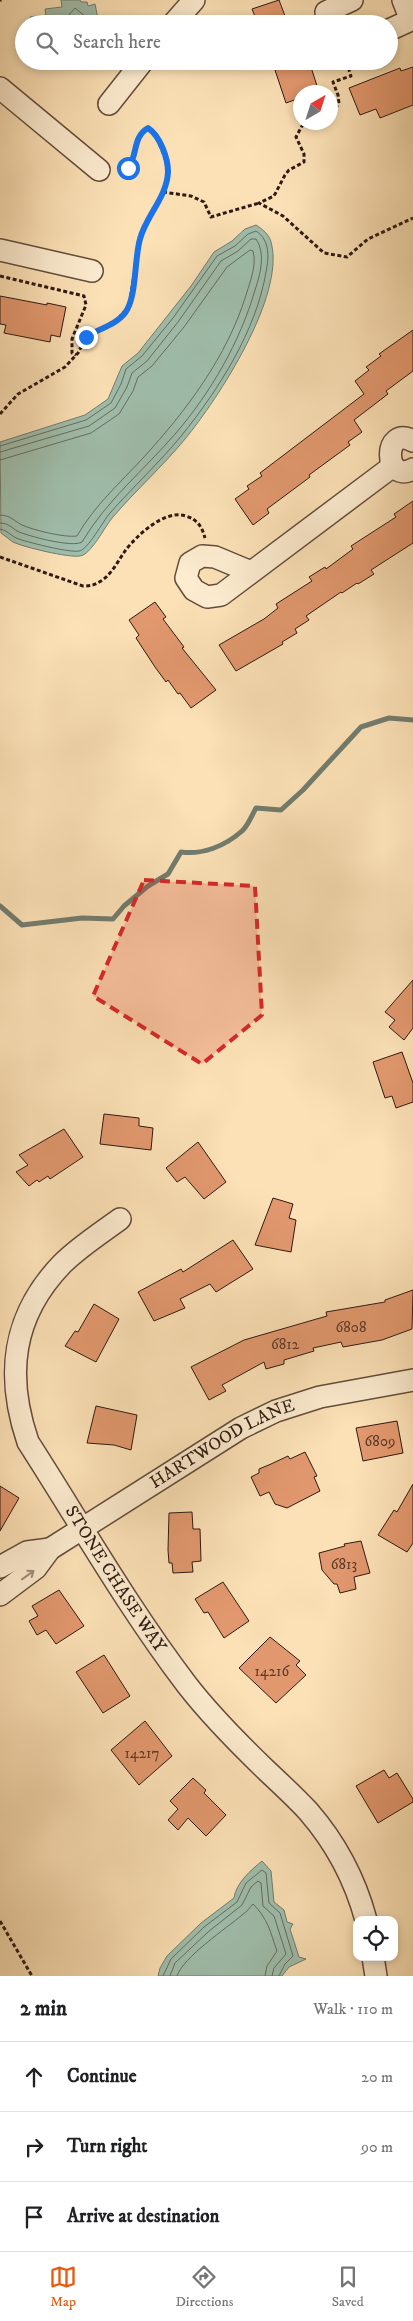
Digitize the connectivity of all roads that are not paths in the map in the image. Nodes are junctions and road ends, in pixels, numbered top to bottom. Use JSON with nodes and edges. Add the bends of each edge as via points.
{"nodes":[{"id":1,"x":194,"y":0,"type":"edge"},
{"id":2,"x":352,"y":0,"type":"edge"},
{"id":3,"x":403,"y":0,"type":"edge"},
{"id":4,"x":181,"y":15,"type":"edge"},
{"id":5,"x":327,"y":15,"type":"edge"},
{"id":6,"x":398,"y":26,"type":"edge"},
{"id":7,"x":136,"y":70,"type":"edge"},
{"id":8,"x":0,"y":88,"type":"edge"},
{"id":9,"x":109,"y":104,"type":"dead end"},
{"id":10,"x":99,"y":170,"type":"road end"},
{"id":11,"x":0,"y":250,"type":"edge"},
{"id":12,"x":92,"y":271,"type":"dead end"},
{"id":13,"x":413,"y":442,"type":"edge"},
{"id":14,"x":403,"y":467,"type":"edge"},
{"id":15,"x":251,"y":572,"type":"junction"},
{"id":16,"x":120,"y":1219,"type":"dead end"},
{"id":17,"x":413,"y":1380,"type":"edge"},
{"id":18,"x":83,"y":1528,"type":"junction"},
{"id":19,"x":50,"y":1549,"type":"junction"},
{"id":20,"x":0,"y":1567,"type":"edge"},
{"id":21,"x":0,"y":1595,"type":"edge"},
{"id":22,"x":365,"y":1916,"type":"edge"},
{"id":23,"x":374,"y":1961,"type":"edge"},
{"id":24,"x":376,"y":1976,"type":"edge"}],
"edges":[{"from":1,"to":4,"type":"street"},
{"from":2,"to":5,"type":"street","via":[[326,12]]},
{"from":3,"to":6,"type":"street","via":[[411,20]]},
{"from":7,"to":9,"type":"street"},
{"from":8,"to":10,"type":"street"},
{"from":11,"to":12,"type":"street"},
{"from":13,"to":14,"type":"street","via":[[402,439],[389,450],[389,459]]},
{"from":14,"to":15,"type":"street"},
{"from":15,"to":15,"type":"street","via":[[221,594],[207,597],[194,590],[186,578],[190,562],[202,556],[215,557]]},
{"from":16,"to":18,"type":"street","name":"STONE CHASE WAY","via":[[64,1262],[45,1283],[25,1319],[16,1359],[16,1396],[28,1442]]},
{"from":17,"to":18,"type":"street","name":"HARTWOOD LANE","via":[[320,1397],[276,1411],[241,1428]]},
{"from":18,"to":19,"type":"street","name":"HARTWOOD LANE"},
{"from":18,"to":22,"type":"street","name":"STONE CHASE WAY","via":[[188,1686],[235,1741],[307,1810],[326,1834],[355,1886]]},
{"from":19,"to":20,"type":"street","name":"HARTWOOD LANE","via":[[27,1552]]},
{"from":21,"to":19,"type":"street","name":"HARTWOOD LANE","one_way":true,"via":[[36,1568]]},
{"from":23,"to":24,"type":"street"}]}
